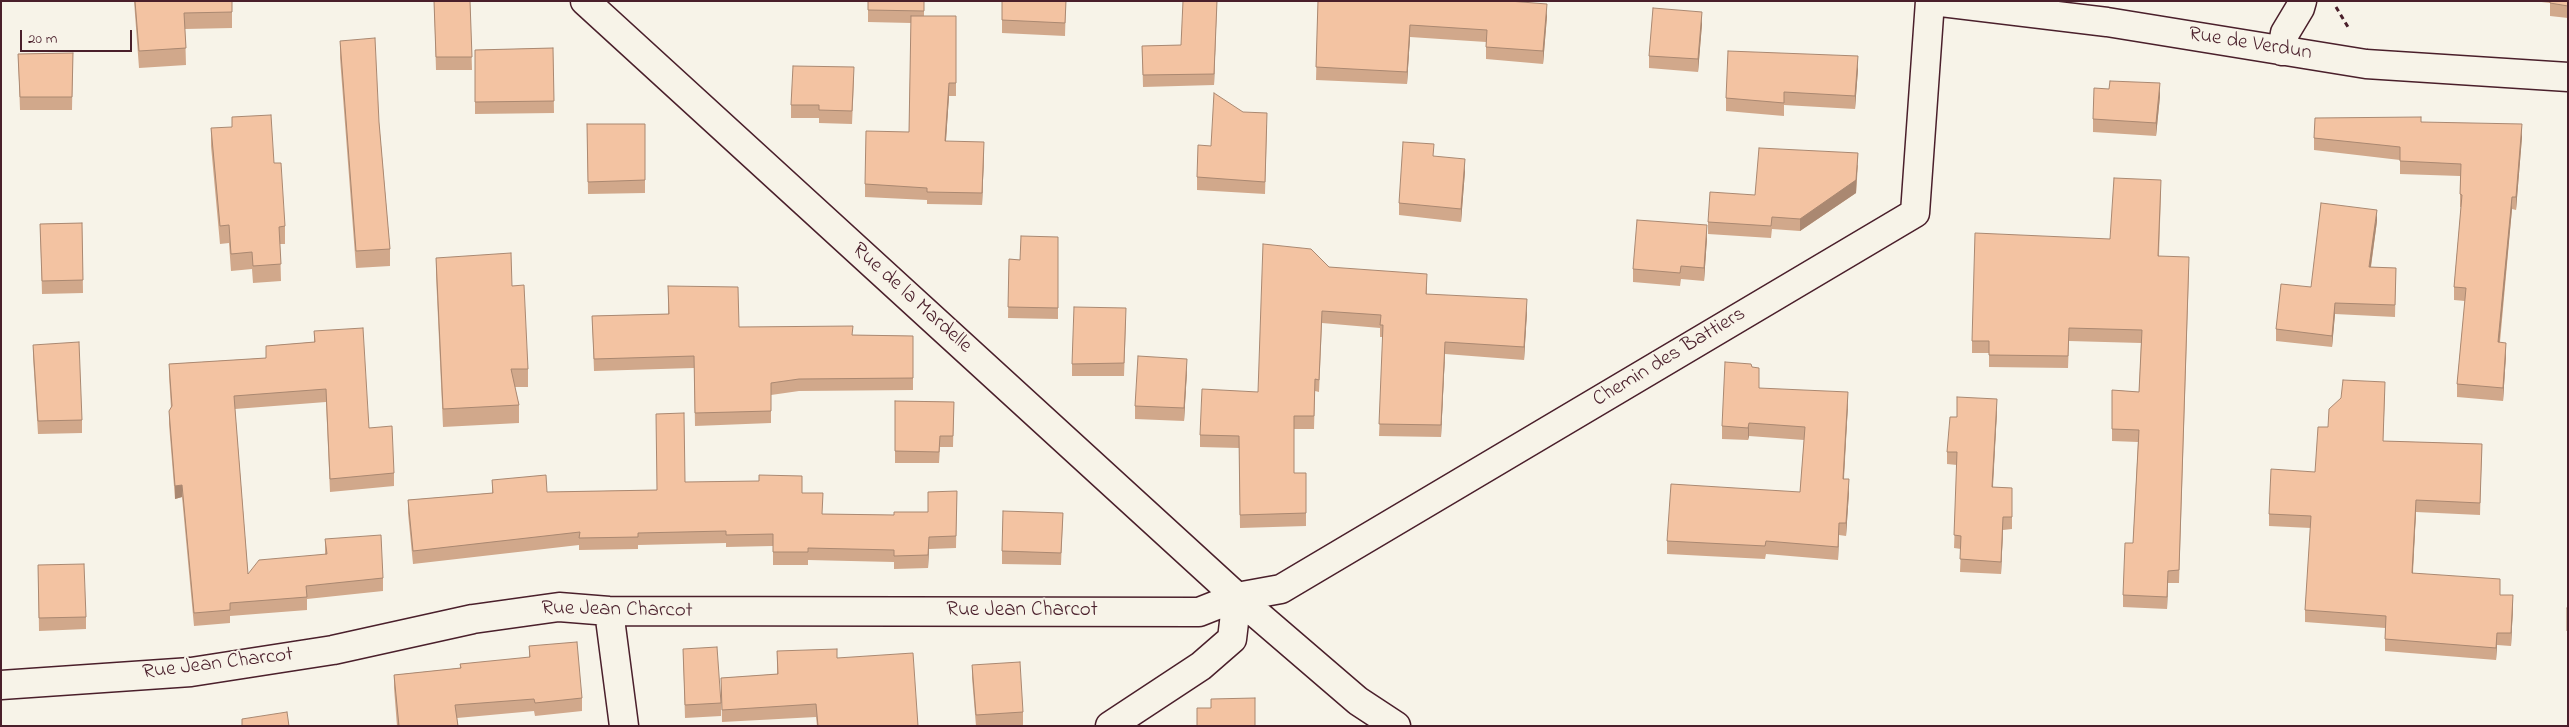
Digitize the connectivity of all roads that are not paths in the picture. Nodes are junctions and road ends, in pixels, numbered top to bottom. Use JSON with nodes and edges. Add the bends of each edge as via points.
{"nodes":[{"id":1,"x":585,"y":1,"type":"edge"},
{"id":2,"x":1932,"y":1,"type":"edge"},
{"id":3,"x":2302,"y":1,"type":"edge"},
{"id":4,"x":2282,"y":51,"type":"junction"},
{"id":5,"x":2568,"y":77,"type":"edge"},
{"id":6,"x":1237,"y":598,"type":"junction"},
{"id":7,"x":609,"y":612,"type":"junction"},
{"id":8,"x":1,"y":685,"type":"edge"},
{"id":9,"x":624,"y":726,"type":"edge"},
{"id":10,"x":1110,"y":726,"type":"edge"},
{"id":11,"x":1396,"y":726,"type":"edge"}],
"edges":[{"from":1,"to":6,"type":"street","name":"Rue de la Mardelle"},
{"from":2,"to":4,"type":"street","name":"Rue de Verdun","via":[[2107,22]]},
{"from":2,"to":6,"type":"street","name":"Chemin des Battiers","via":[[1915,213],[1281,589]]},
{"from":3,"to":4,"type":"street","via":[[2285,33]]},
{"from":4,"to":5,"type":"street","name":"Rue de Verdun","via":[[2366,64]]},
{"from":6,"to":7,"type":"street","name":"Rue Jean Charcot","via":[[1199,612]]},
{"from":6,"to":10,"type":"street","via":[[1232,639],[1201,666]]},
{"from":6,"to":11,"type":"street","name":"Rue de la Mardelle","via":[[1358,701]]},
{"from":7,"to":8,"type":"street","name":"Rue Jean Charcot","via":[[559,607],[516,611],[333,650],[191,672]]},
{"from":7,"to":9,"type":"street"}]}
